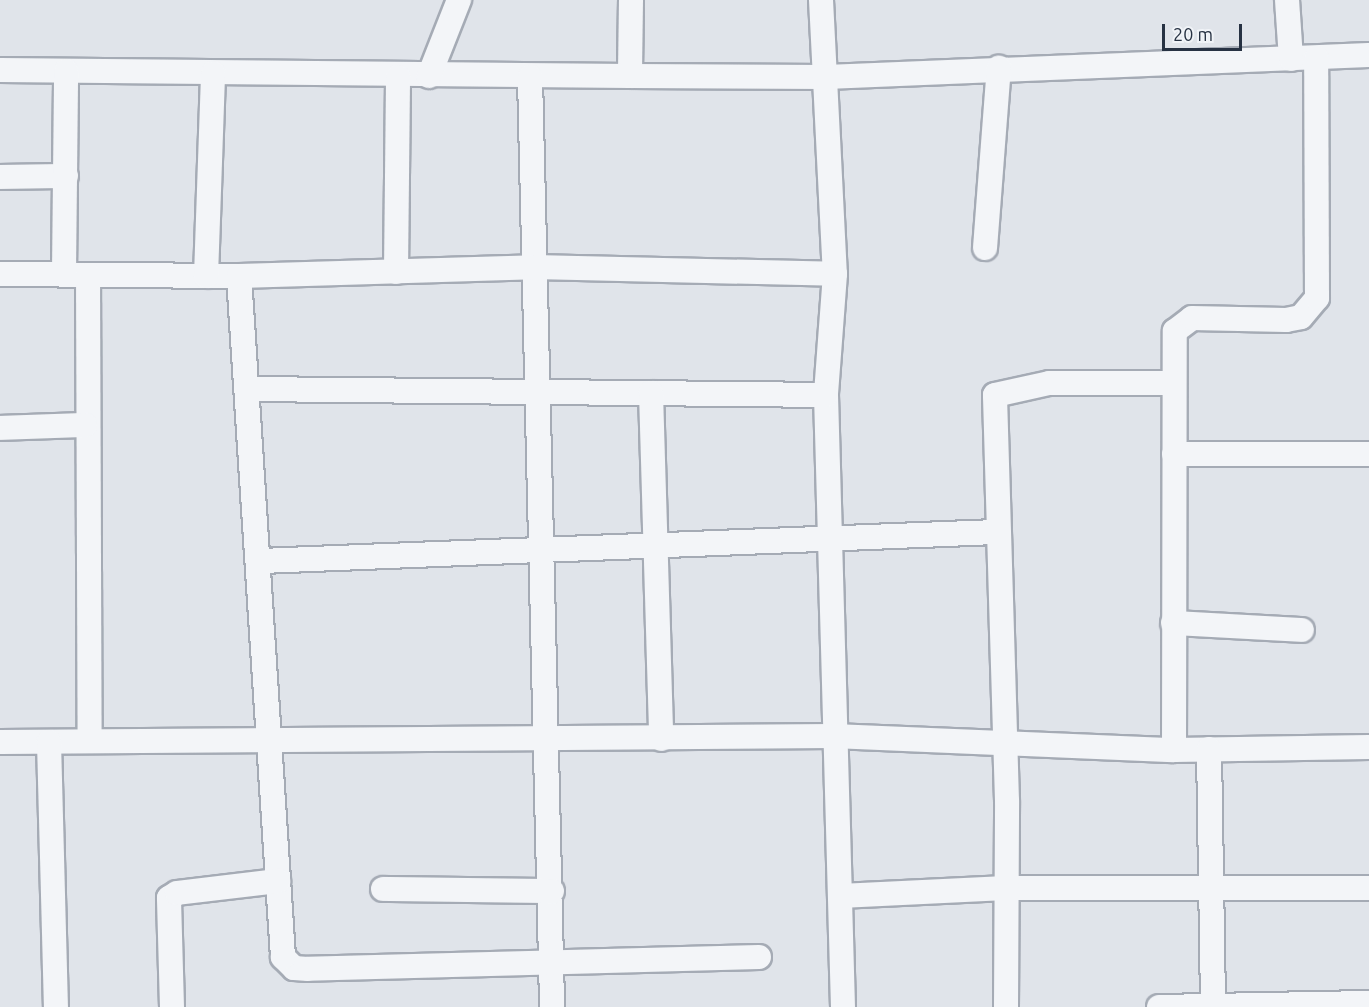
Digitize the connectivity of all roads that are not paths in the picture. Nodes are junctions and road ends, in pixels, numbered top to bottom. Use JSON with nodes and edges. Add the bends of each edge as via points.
{"nodes":[{"id":1,"x":459,"y":0,"type":"edge"},
{"id":2,"x":631,"y":0,"type":"edge"},
{"id":3,"x":821,"y":0,"type":"edge"},
{"id":4,"x":1287,"y":0,"type":"edge"},
{"id":5,"x":1369,"y":55,"type":"edge"},
{"id":6,"x":1316,"y":58,"type":"junction"},
{"id":7,"x":1291,"y":59,"type":"junction"},
{"id":8,"x":999,"y":68,"type":"junction"},
{"id":9,"x":0,"y":70,"type":"edge"},
{"id":10,"x":66,"y":71,"type":"junction"},
{"id":11,"x":213,"y":73,"type":"junction"},
{"id":12,"x":429,"y":76,"type":"junction"},
{"id":13,"x":630,"y":76,"type":"junction"},
{"id":14,"x":398,"y":77,"type":"junction"},
{"id":15,"x":530,"y":77,"type":"junction"},
{"id":16,"x":826,"y":77,"type":"junction"},
{"id":17,"x":66,"y":176,"type":"junction"},
{"id":18,"x":0,"y":177,"type":"edge"},
{"id":19,"x":985,"y":248,"type":"dead end"},
{"id":20,"x":534,"y":267,"type":"junction"},
{"id":21,"x":396,"y":272,"type":"junction"},
{"id":22,"x":64,"y":273,"type":"junction"},
{"id":23,"x":0,"y":274,"type":"edge"},
{"id":24,"x":835,"y":274,"type":"junction"},
{"id":25,"x":88,"y":275,"type":"junction"},
{"id":26,"x":206,"y":276,"type":"junction"},
{"id":27,"x":239,"y":276,"type":"junction"},
{"id":28,"x":1174,"y":383,"type":"junction"},
{"id":29,"x":248,"y":390,"type":"junction"},
{"id":30,"x":537,"y":392,"type":"junction"},
{"id":31,"x":651,"y":393,"type":"junction"},
{"id":32,"x":826,"y":395,"type":"junction"},
{"id":33,"x":85,"y":426,"type":"junction"},
{"id":34,"x":0,"y":428,"type":"edge"},
{"id":35,"x":1174,"y":454,"type":"junction"},
{"id":36,"x":1369,"y":454,"type":"edge"},
{"id":37,"x":997,"y":532,"type":"junction"},
{"id":38,"x":829,"y":539,"type":"junction"},
{"id":39,"x":657,"y":545,"type":"junction"},
{"id":40,"x":540,"y":550,"type":"junction"},
{"id":41,"x":261,"y":561,"type":"junction"},
{"id":42,"x":1173,"y":623,"type":"junction"},
{"id":43,"x":1302,"y":630,"type":"dead end"},
{"id":44,"x":833,"y":736,"type":"junction"},
{"id":45,"x":270,"y":737,"type":"junction"},
{"id":46,"x":661,"y":739,"type":"junction"},
{"id":47,"x":90,"y":740,"type":"junction"},
{"id":48,"x":548,"y":741,"type":"junction"},
{"id":49,"x":0,"y":742,"type":"edge"},
{"id":50,"x":49,"y":742,"type":"junction"},
{"id":51,"x":1006,"y":746,"type":"junction"},
{"id":52,"x":1369,"y":747,"type":"edge"},
{"id":53,"x":1209,"y":749,"type":"junction"},
{"id":54,"x":1174,"y":750,"type":"junction"},
{"id":55,"x":278,"y":881,"type":"junction"},
{"id":56,"x":1006,"y":888,"type":"junction"},
{"id":57,"x":1369,"y":888,"type":"edge"},
{"id":58,"x":1209,"y":889,"type":"junction"},
{"id":59,"x":383,"y":890,"type":"dead end"},
{"id":60,"x":552,"y":891,"type":"junction"},
{"id":61,"x":840,"y":896,"type":"junction"},
{"id":62,"x":759,"y":957,"type":"dead end"},
{"id":63,"x":553,"y":966,"type":"junction"},
{"id":64,"x":1369,"y":1003,"type":"edge"},
{"id":65,"x":1213,"y":1006,"type":"edge"},
{"id":66,"x":56,"y":1007,"type":"edge"},
{"id":67,"x":172,"y":1007,"type":"edge"},
{"id":68,"x":552,"y":1007,"type":"edge"},
{"id":69,"x":843,"y":1007,"type":"edge"},
{"id":70,"x":1006,"y":1007,"type":"edge"},
{"id":71,"x":1159,"y":1007,"type":"edge"}],
"edges":[{"from":1,"to":12,"type":"street"},
{"from":2,"to":13,"type":"street"},
{"from":3,"to":16,"type":"street"},
{"from":4,"to":7,"type":"street"},
{"from":5,"to":6,"type":"street"},
{"from":6,"to":7,"type":"street"},
{"from":6,"to":28,"type":"street","via":[[1317,298],[1300,316],[1286,320],[1184,320],[1175,332]]},
{"from":7,"to":8,"type":"street"},
{"from":8,"to":16,"type":"street"},
{"from":8,"to":19,"type":"street"},
{"from":9,"to":10,"type":"street"},
{"from":10,"to":11,"type":"street"},
{"from":10,"to":17,"type":"street"},
{"from":11,"to":14,"type":"street"},
{"from":11,"to":26,"type":"street"},
{"from":12,"to":14,"type":"street"},
{"from":12,"to":15,"type":"street"},
{"from":13,"to":15,"type":"street"},
{"from":13,"to":16,"type":"street"},
{"from":14,"to":21,"type":"street"},
{"from":15,"to":20,"type":"street"},
{"from":16,"to":24,"type":"street"},
{"from":17,"to":18,"type":"street"},
{"from":17,"to":22,"type":"street"},
{"from":20,"to":21,"type":"street"},
{"from":20,"to":24,"type":"street"},
{"from":20,"to":30,"type":"street"},
{"from":21,"to":27,"type":"street"},
{"from":22,"to":23,"type":"street"},
{"from":22,"to":25,"type":"street"},
{"from":24,"to":32,"type":"street"},
{"from":25,"to":26,"type":"street"},
{"from":25,"to":33,"type":"street"},
{"from":26,"to":27,"type":"street"},
{"from":27,"to":29,"type":"street"},
{"from":28,"to":35,"type":"street"},
{"from":28,"to":37,"type":"street","via":[[1049,383],[995,395]]},
{"from":29,"to":30,"type":"street"},
{"from":29,"to":41,"type":"street"},
{"from":30,"to":31,"type":"street"},
{"from":30,"to":40,"type":"street"},
{"from":31,"to":32,"type":"street"},
{"from":31,"to":39,"type":"street"},
{"from":32,"to":38,"type":"street"},
{"from":33,"to":34,"type":"street"},
{"from":33,"to":47,"type":"street"},
{"from":35,"to":36,"type":"street"},
{"from":35,"to":42,"type":"street"},
{"from":37,"to":38,"type":"street"},
{"from":37,"to":51,"type":"street"},
{"from":38,"to":39,"type":"street"},
{"from":38,"to":44,"type":"street"},
{"from":39,"to":40,"type":"street"},
{"from":39,"to":46,"type":"street"},
{"from":40,"to":41,"type":"street"},
{"from":40,"to":48,"type":"street"},
{"from":41,"to":45,"type":"street"},
{"from":42,"to":43,"type":"street"},
{"from":42,"to":54,"type":"street"},
{"from":44,"to":46,"type":"street"},
{"from":44,"to":51,"type":"street"},
{"from":44,"to":61,"type":"street"},
{"from":45,"to":47,"type":"street"},
{"from":45,"to":48,"type":"street"},
{"from":45,"to":55,"type":"street"},
{"from":46,"to":48,"type":"street"},
{"from":47,"to":50,"type":"street"},
{"from":48,"to":60,"type":"street"},
{"from":49,"to":50,"type":"street"},
{"from":50,"to":66,"type":"street"},
{"from":51,"to":54,"type":"street"},
{"from":51,"to":56,"type":"street"},
{"from":52,"to":53,"type":"street"},
{"from":53,"to":54,"type":"street"},
{"from":53,"to":58,"type":"street"},
{"from":55,"to":63,"type":"street","via":[[280,947],[294,968]]},
{"from":55,"to":67,"type":"street","via":[[177,892],[169,898]]},
{"from":56,"to":58,"type":"street"},
{"from":56,"to":61,"type":"street"},
{"from":56,"to":70,"type":"street"},
{"from":57,"to":58,"type":"street"},
{"from":58,"to":65,"type":"street"},
{"from":59,"to":60,"type":"street"},
{"from":60,"to":63,"type":"street"},
{"from":61,"to":69,"type":"street"},
{"from":62,"to":63,"type":"street"},
{"from":63,"to":68,"type":"street"},
{"from":64,"to":65,"type":"street"},
{"from":65,"to":71,"type":"street"}]}
